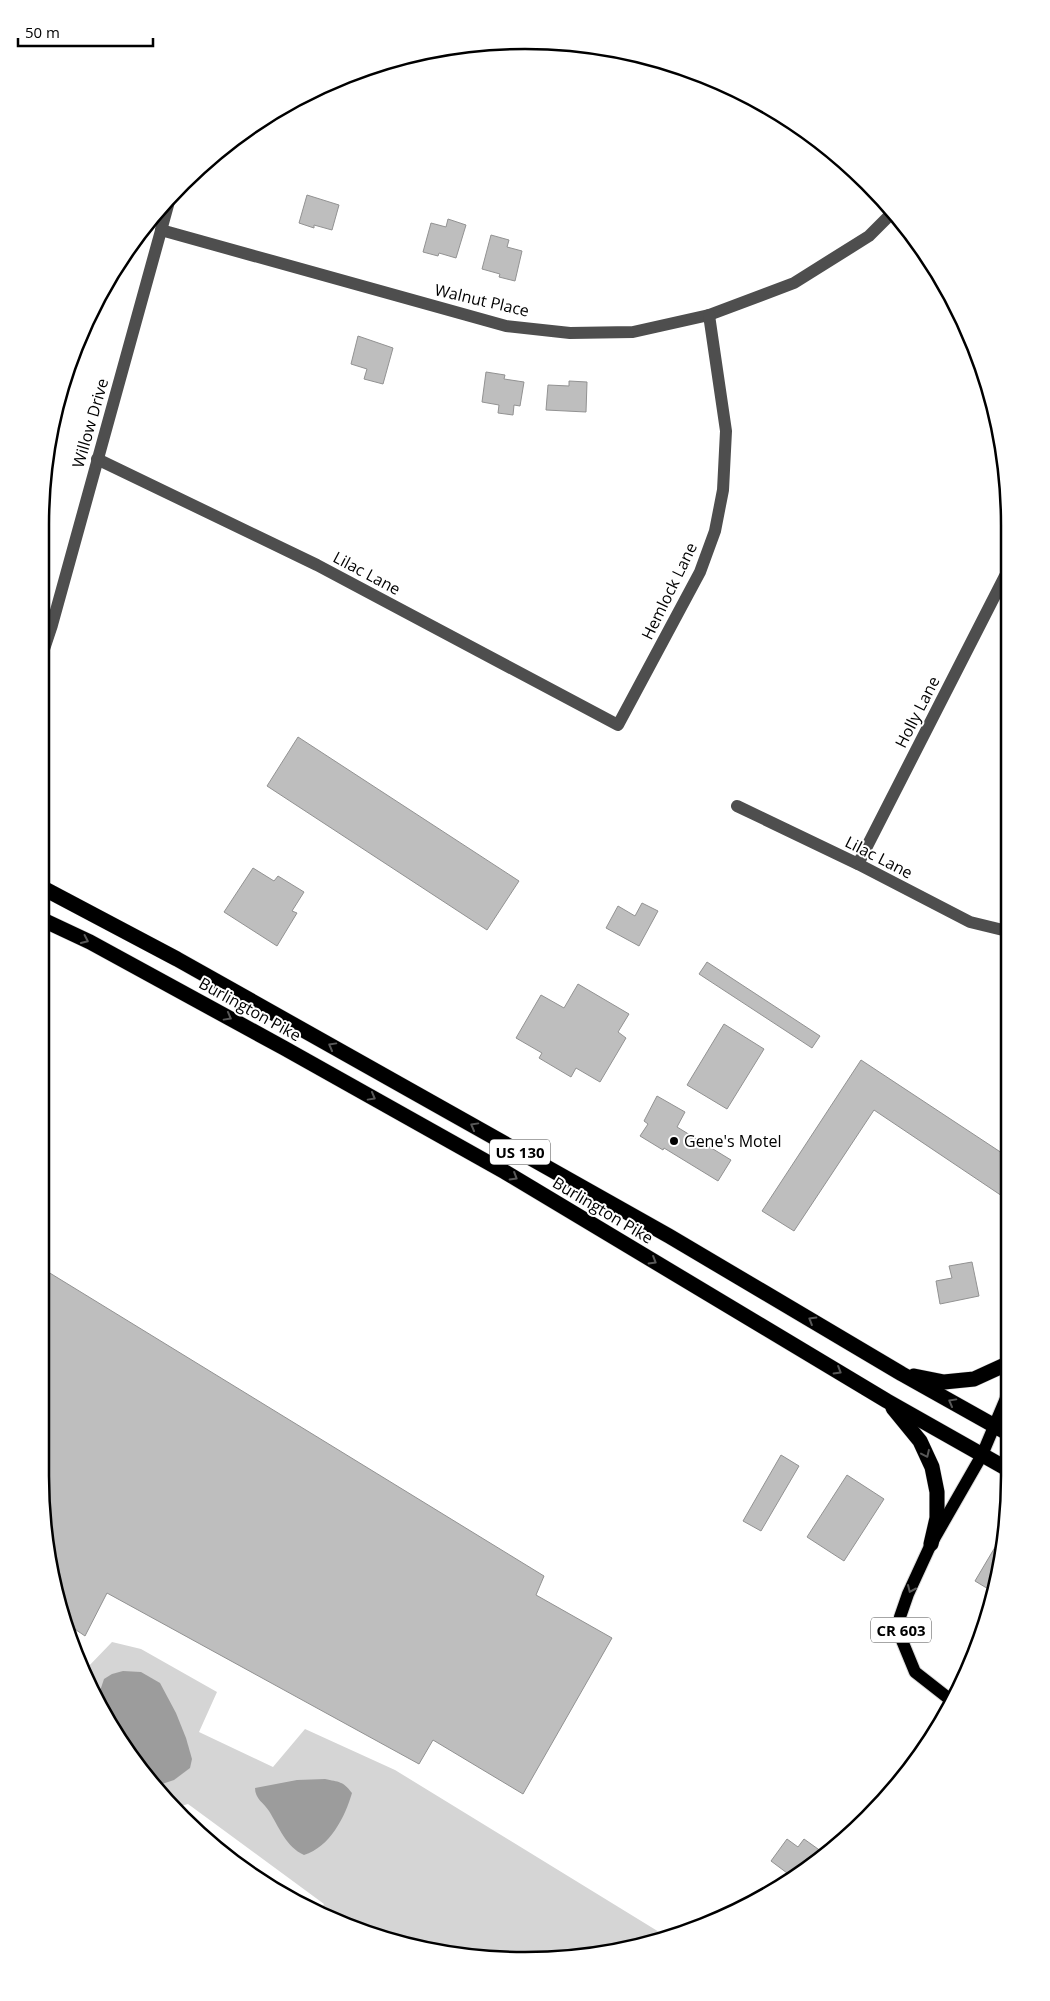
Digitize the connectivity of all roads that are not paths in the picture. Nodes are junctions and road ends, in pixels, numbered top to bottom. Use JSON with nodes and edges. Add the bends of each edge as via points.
{"nodes":[{"id":1,"x":167,"y":211,"type":"edge"},
{"id":2,"x":888,"y":217,"type":"edge"},
{"id":3,"x":162,"y":230,"type":"junction"},
{"id":4,"x":709,"y":315,"type":"junction"},
{"id":5,"x":96,"y":458,"type":"junction"},
{"id":6,"x":1001,"y":584,"type":"edge"},
{"id":7,"x":49,"y":634,"type":"edge"},
{"id":8,"x":618,"y":725,"type":"joint"},
{"id":9,"x":737,"y":806,"type":"dead end"},
{"id":10,"x":858,"y":864,"type":"junction"},
{"id":11,"x":49,"y":891,"type":"edge"},
{"id":12,"x":49,"y":923,"type":"edge"},
{"id":13,"x":1001,"y":930,"type":"edge"},
{"id":14,"x":1001,"y":1366,"type":"edge"},
{"id":15,"x":902,"y":1374,"type":"junction"},
{"id":16,"x":887,"y":1401,"type":"junction"},
{"id":17,"x":1001,"y":1411,"type":"edge"},
{"id":18,"x":995,"y":1426,"type":"junction"},
{"id":19,"x":1001,"y":1429,"type":"edge"},
{"id":20,"x":982,"y":1455,"type":"junction"},
{"id":21,"x":1001,"y":1466,"type":"edge"},
{"id":22,"x":931,"y":1544,"type":"junction"},
{"id":23,"x":947,"y":1697,"type":"edge"}],
"edges":[{"from":1,"to":3,"type":"street","name":"Willow Drive"},
{"from":2,"to":4,"type":"street","name":"Walnut Place","via":[[868,236],[794,283]]},
{"from":3,"to":4,"type":"street","name":"Walnut Place","via":[[506,326],[570,333],[633,332]]},
{"from":3,"to":5,"type":"street","name":"Willow Drive"},
{"from":4,"to":8,"type":"street","name":"Hemlock Lane","via":[[726,431],[723,490],[715,531],[700,572]]},
{"from":5,"to":7,"type":"street","name":"Willow Drive"},
{"from":5,"to":8,"type":"street","name":"Lilac Lane","via":[[317,565]]},
{"from":6,"to":10,"type":"street","name":"Holly Lane"},
{"from":9,"to":10,"type":"street","name":"Lilac Lane"},
{"from":10,"to":13,"type":"street","name":"Lilac Lane","via":[[970,922]]},
{"from":15,"to":11,"type":"highway","name":"Burlington Pike","number":"US 130","one_way":true,"via":[[669,1236],[177,959]]},
{"from":12,"to":16,"type":"highway","name":"Burlington Pike","number":"US 130","one_way":true,"via":[[149,974],[505,1172]]},
{"from":14,"to":15,"type":"highway","via":[[974,1379],[944,1382]]},
{"from":18,"to":15,"type":"highway","name":"Burlington Pike","number":"US 130","one_way":true},
{"from":16,"to":20,"type":"highway","name":"Burlington Pike","number":"US 130"},
{"from":16,"to":22,"type":"highway","one_way":true,"via":[[920,1442],[932,1467],[937,1518]]},
{"from":17,"to":18,"type":"main road","number":"CR 603"},
{"from":18,"to":19,"type":"highway","name":"Burlington Pike","number":"US 130"},
{"from":18,"to":20,"type":"main road","number":"CR 603"},
{"from":20,"to":21,"type":"highway","name":"Burlington Pike","number":"US 130"},
{"from":20,"to":22,"type":"main road","number":"CR 603"},
{"from":22,"to":23,"type":"main road","number":"CR 603","one_way":true,"via":[[900,1617],[901,1638],[915,1672]]}]}
